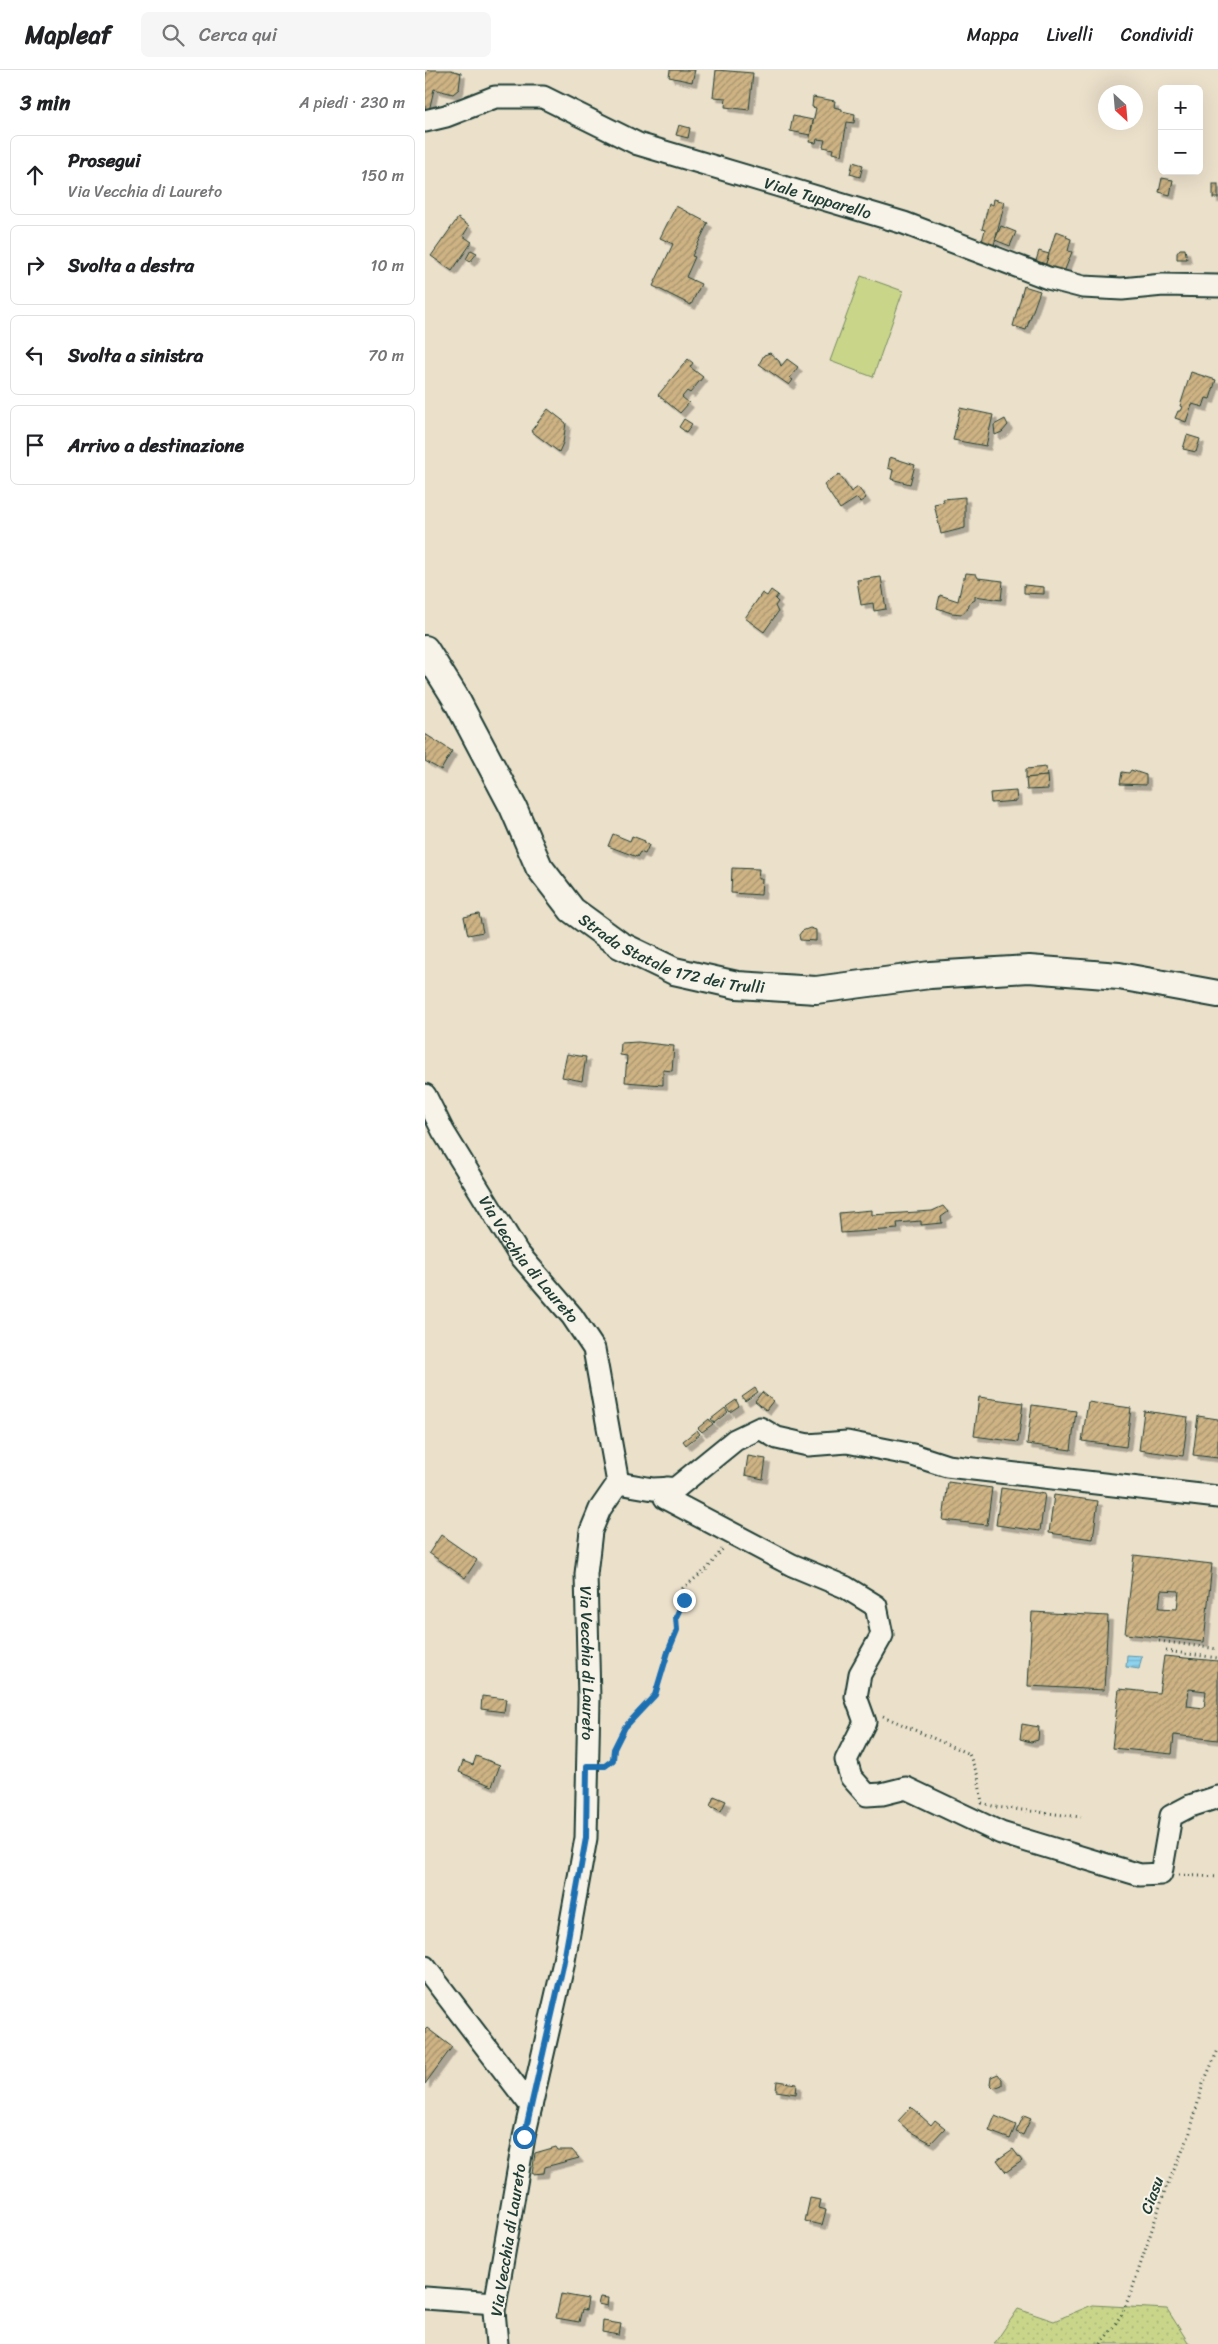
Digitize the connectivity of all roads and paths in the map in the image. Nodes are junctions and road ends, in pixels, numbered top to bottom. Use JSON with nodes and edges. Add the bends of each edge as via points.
{"nodes":[{"id":1,"x":425,"y":121,"type":"edge"},
{"id":2,"x":1218,"y":286,"type":"edge"},
{"id":3,"x":425,"y":649,"type":"edge"},
{"id":4,"x":1076,"y":974,"type":"junction"},
{"id":5,"x":1218,"y":994,"type":"edge"},
{"id":6,"x":1218,"y":1007,"type":"edge"},
{"id":7,"x":425,"y":1095,"type":"edge"},
{"id":8,"x":618,"y":1483,"type":"junction"},
{"id":9,"x":667,"y":1488,"type":"junction"},
{"id":10,"x":1218,"y":1497,"type":"edge"},
{"id":11,"x":732,"y":1534,"type":"junction"},
{"id":12,"x":1159,"y":1641,"type":"dead end"},
{"id":13,"x":1218,"y":1649,"type":"edge"},
{"id":14,"x":1166,"y":1652,"type":"dead end"},
{"id":15,"x":1218,"y":1658,"type":"edge"},
{"id":16,"x":855,"y":1697,"type":"junction"},
{"id":17,"x":587,"y":1766,"type":"junction"},
{"id":18,"x":1218,"y":1797,"type":"edge"},
{"id":19,"x":1081,"y":1817,"type":"dead end"},
{"id":20,"x":1161,"y":1874,"type":"junction"},
{"id":21,"x":1218,"y":1876,"type":"edge"},
{"id":22,"x":425,"y":1967,"type":"edge"},
{"id":23,"x":1218,"y":2050,"type":"edge"},
{"id":24,"x":531,"y":2106,"type":"junction"},
{"id":25,"x":425,"y":2298,"type":"edge"},
{"id":26,"x":495,"y":2303,"type":"junction"},
{"id":27,"x":497,"y":2344,"type":"edge"},
{"id":28,"x":1101,"y":2344,"type":"edge"}],
"edges":[{"from":1,"to":2,"type":"street","name":"Viale Tupparello","via":[[495,97],[543,97],[638,144],[904,223],[1049,278],[1083,287],[1122,289],[1163,285]]},
{"from":3,"to":4,"type":"main road","name":"Strada Statale 172 dei Trulli","via":[[460,705],[513,807],[539,867],[572,910],[620,945],[674,971],[737,985],[816,990],[930,975],[1029,969]]},
{"from":4,"to":5,"type":"main road","name":"Strada Statale 172 dei Trulli","via":[[1119,976]]},
{"from":4,"to":6,"type":"main road","name":"Strada Statale 172 dei Trulli"},
{"from":7,"to":8,"type":"street","name":"Via Vecchia di Laureto","via":[[443,1131],[518,1253],[572,1316],[594,1349]]},
{"from":8,"to":9,"type":"street"},
{"from":8,"to":17,"type":"street","name":"Via Vecchia di Laureto","via":[[600,1509],[591,1531],[586,1574]]},
{"from":9,"to":10,"type":"street","via":[[676,1488],[735,1440],[760,1428],[777,1438],[808,1445],[847,1442],[913,1455],[947,1466]]},
{"from":9,"to":11,"type":"street","via":[[665,1498]]},
{"from":11,"to":16,"type":"street","via":[[792,1565],[845,1587],[876,1606],[882,1635],[860,1674]]},
{"from":11,"to":17,"type":"path","via":[[707,1569],[683,1588],[684,1600],[676,1617],[677,1630],[655,1695],[625,1727],[614,1749],[613,1760],[605,1766]]},
{"from":12,"to":13,"type":"path"},
{"from":14,"to":15,"type":"path"},
{"from":16,"to":19,"type":"path","via":[[876,1713],[969,1754],[978,1776],[982,1802],[996,1807]]},
{"from":16,"to":20,"type":"street","via":[[865,1722],[846,1760],[851,1777],[867,1795],[906,1788],[1001,1833],[1140,1876]]},
{"from":17,"to":24,"type":"street","name":"Via Vecchia di Laureto","via":[[586,1838],[563,1966]]},
{"from":18,"to":20,"type":"street","via":[[1189,1806],[1171,1816]]},
{"from":20,"to":21,"type":"path"},
{"from":22,"to":24,"type":"street"},
{"from":23,"to":28,"type":"path","name":"Ciasu","via":[[1203,2084],[1189,2136],[1165,2190],[1133,2287],[1122,2314]]},
{"from":24,"to":26,"type":"street","name":"Via Vecchia di Laureto"},
{"from":25,"to":26,"type":"street"},
{"from":26,"to":27,"type":"street","name":"Via Vecchia di Laureto"}]}
